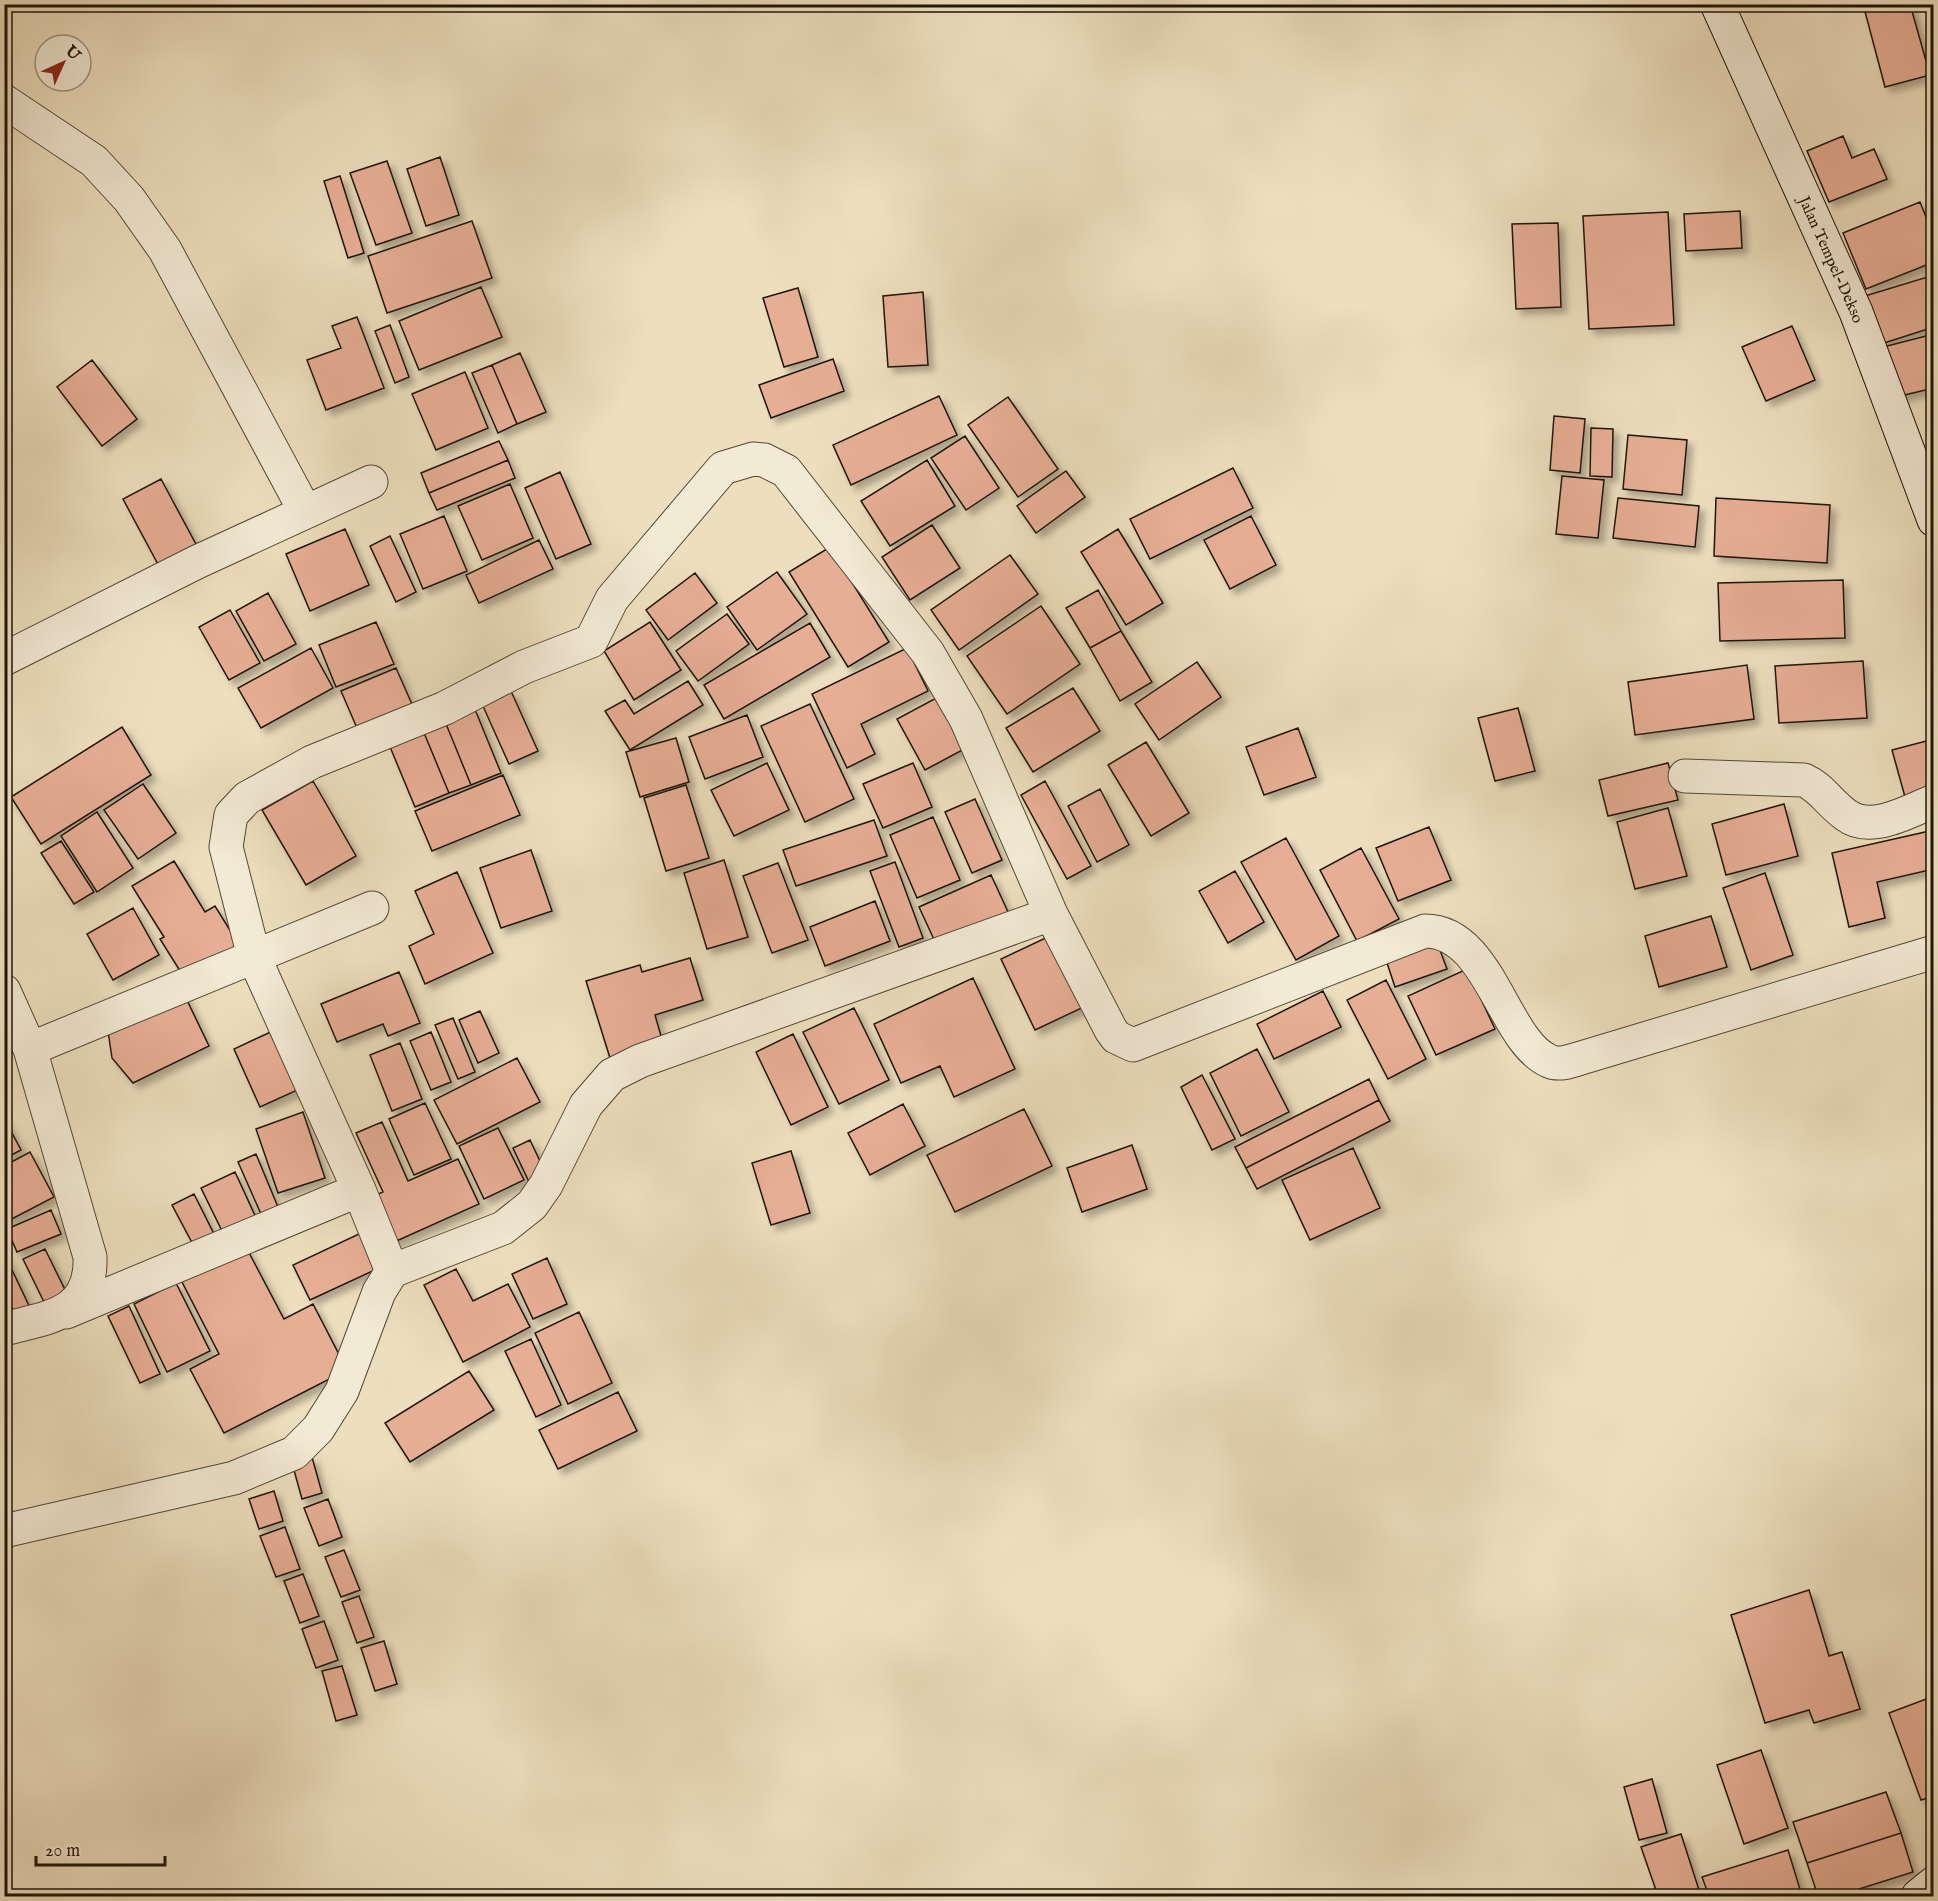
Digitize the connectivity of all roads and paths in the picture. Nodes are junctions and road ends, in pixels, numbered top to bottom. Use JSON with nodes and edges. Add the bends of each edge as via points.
{"nodes":[{"id":1,"x":1717,"y":4,"type":"edge"},
{"id":2,"x":4,"y":101,"type":"edge"},
{"id":3,"x":371,"y":482,"type":"dead end"},
{"id":4,"x":305,"y":511,"type":"junction"},
{"id":5,"x":1934,"y":520,"type":"edge"},
{"id":6,"x":4,"y":659,"type":"edge"},
{"id":7,"x":1685,"y":776,"type":"dead end"},
{"id":8,"x":1934,"y":801,"type":"edge"},
{"id":9,"x":372,"y":908,"type":"dead end"},
{"id":10,"x":1052,"y":914,"type":"junction"},
{"id":11,"x":1934,"y":952,"type":"edge"},
{"id":12,"x":254,"y":957,"type":"junction"},
{"id":13,"x":4,"y":991,"type":"edge"},
{"id":14,"x":30,"y":1049,"type":"junction"},
{"id":15,"x":359,"y":1190,"type":"junction"},
{"id":16,"x":392,"y":1271,"type":"junction"},
{"id":17,"x":66,"y":1312,"type":"junction"},
{"id":18,"x":4,"y":1329,"type":"edge"},
{"id":19,"x":4,"y":1530,"type":"edge"},
{"id":20,"x":1934,"y":1883,"type":"edge"},
{"id":21,"x":1918,"y":1896,"type":"edge"}],
"edges":[{"from":1,"to":5,"type":"street","name":"Jalan Tempel-Dekso","via":[[1856,312]]},
{"from":2,"to":4,"type":"street","via":[[94,161],[129,199],[165,250]]},
{"from":3,"to":4,"type":"street"},
{"from":4,"to":6,"type":"street"},
{"from":7,"to":8,"type":"street","via":[[1803,780],[1818,786],[1846,816],[1863,822],[1886,820]]},
{"from":9,"to":12,"type":"street"},
{"from":10,"to":11,"type":"street","via":[[1111,1030],[1133,1045],[1425,931],[1439,932],[1459,943],[1484,971],[1527,1042],[1555,1063]]},
{"from":10,"to":12,"type":"street","via":[[966,719],[928,653],[796,482],[772,463],[753,459],[734,463],[715,477],[612,599],[591,641],[524,667],[445,708],[312,762],[247,798],[231,815],[226,847]]},
{"from":10,"to":16,"type":"street","via":[[626,1067],[612,1075],[586,1105],[532,1205],[503,1228]]},
{"from":12,"to":14,"type":"street"},
{"from":12,"to":15,"type":"street"},
{"from":13,"to":14,"type":"street"},
{"from":14,"to":17,"type":"street","via":[[90,1257],[87,1284]]},
{"from":15,"to":16,"type":"street"},
{"from":15,"to":17,"type":"street"},
{"from":16,"to":19,"type":"street","via":[[379,1292],[342,1391],[318,1429],[294,1453],[234,1478]]},
{"from":17,"to":18,"type":"street"},
{"from":20,"to":21,"type":"street"}]}
